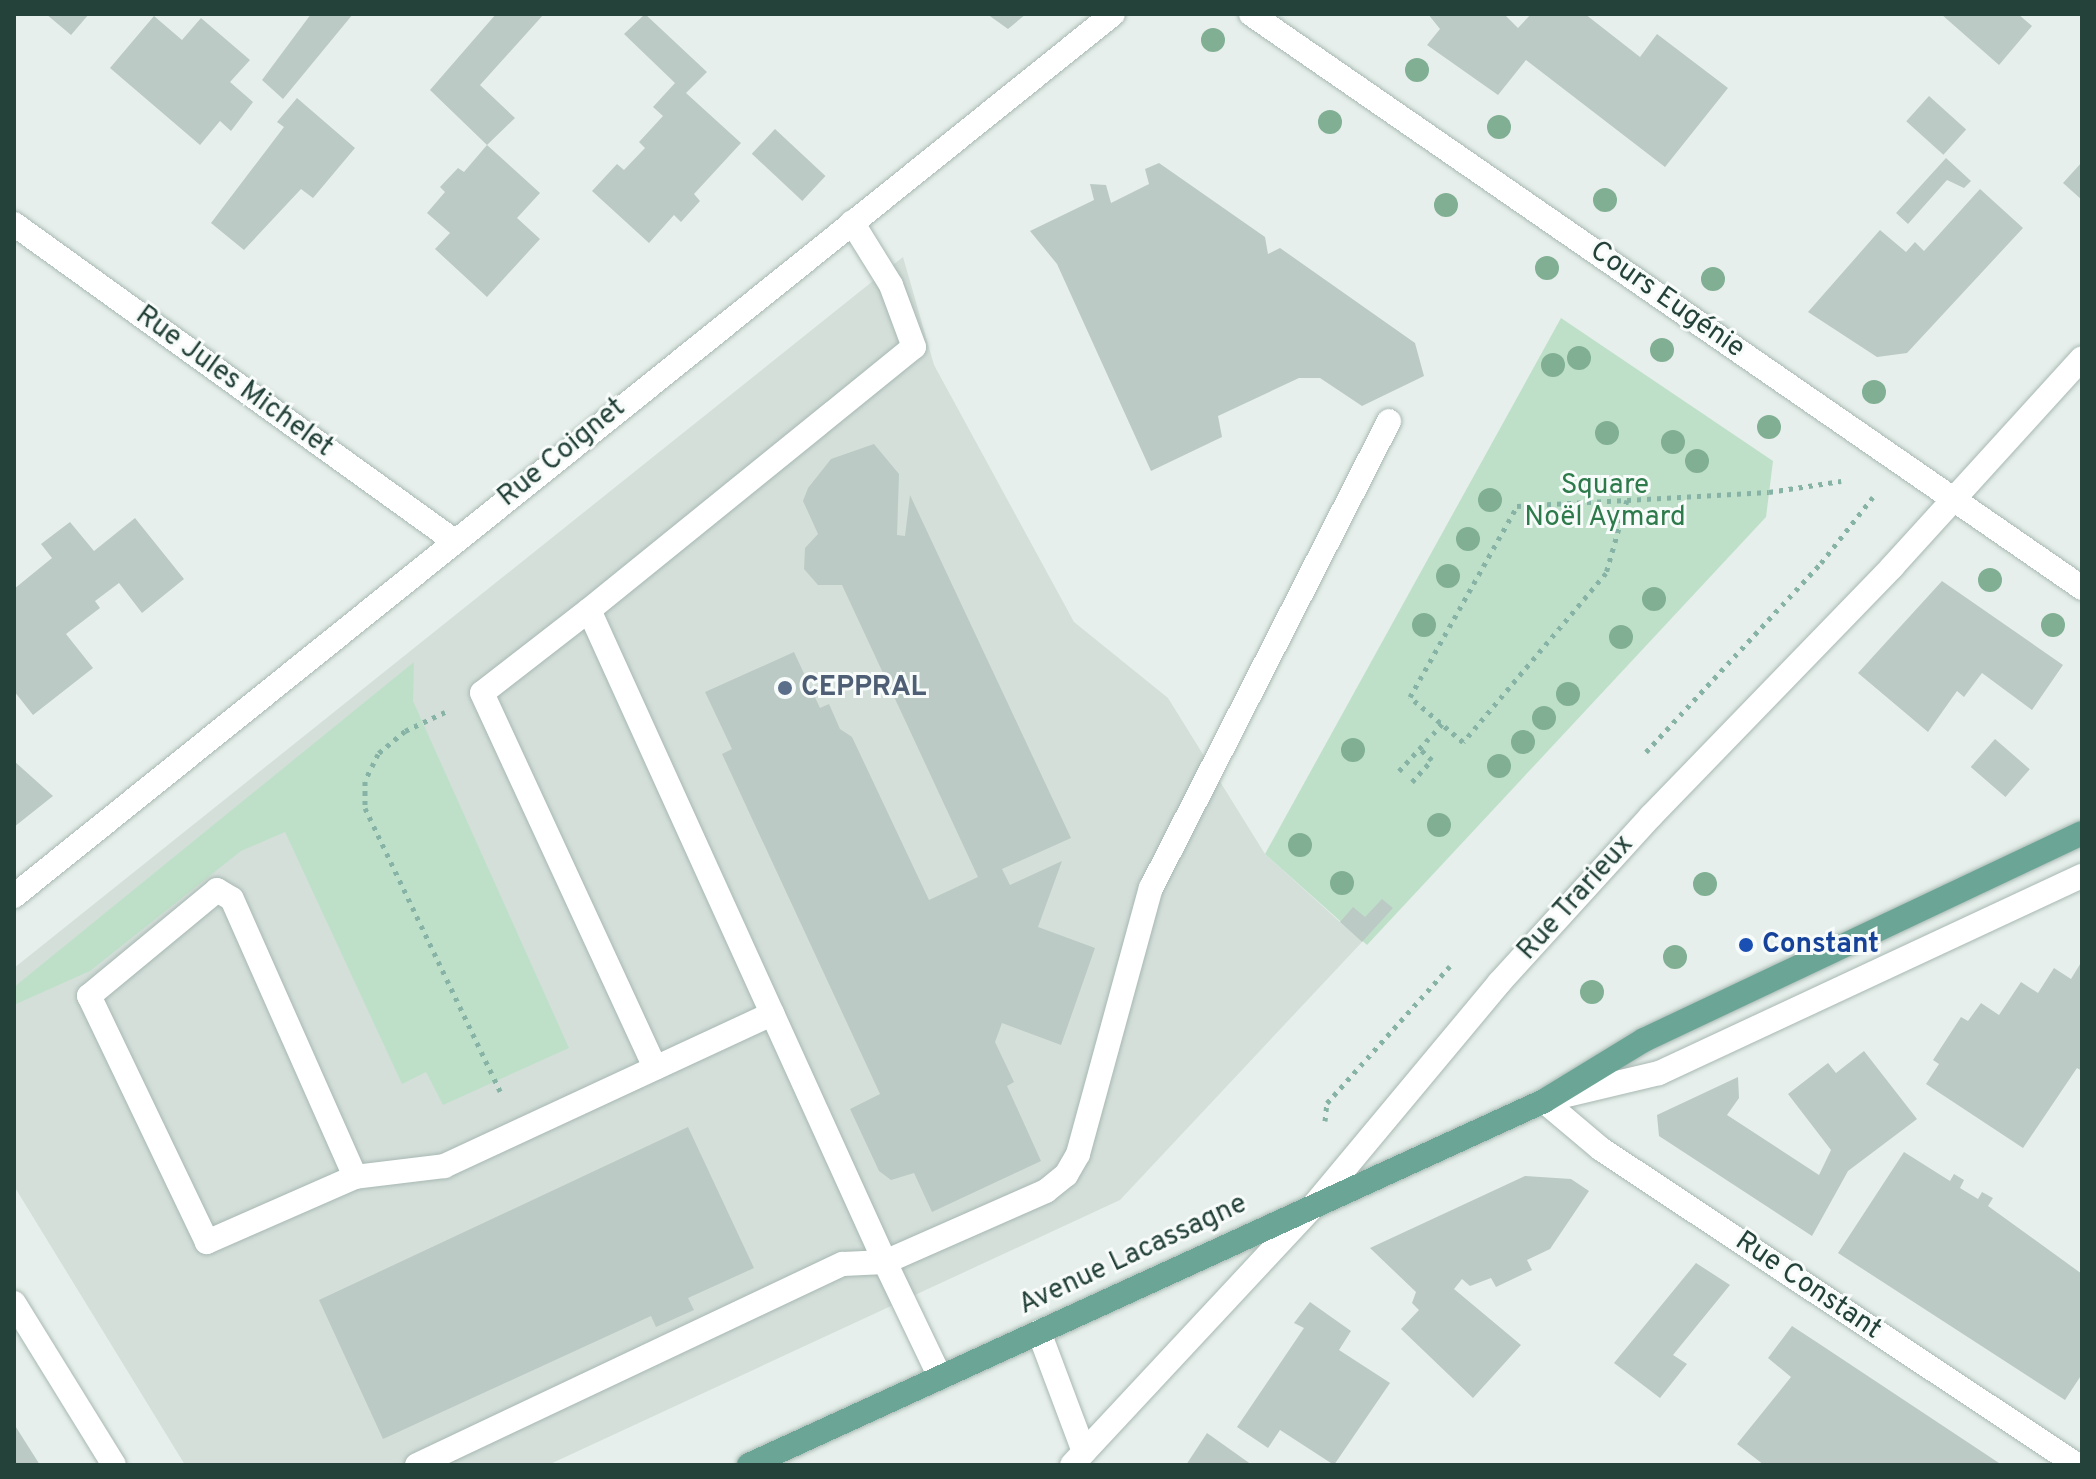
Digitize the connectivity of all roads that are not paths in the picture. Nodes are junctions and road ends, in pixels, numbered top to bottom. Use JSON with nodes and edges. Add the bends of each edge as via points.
{"nodes":[{"id":1,"x":1113,"y":14,"type":"edge"},
{"id":2,"x":1251,"y":14,"type":"edge"},
{"id":3,"x":852,"y":222,"type":"junction"},
{"id":4,"x":14,"y":224,"type":"edge"},
{"id":5,"x":2082,"y":358,"type":"edge"},
{"id":6,"x":1389,"y":421,"type":"dead end"},
{"id":7,"x":1954,"y":497,"type":"junction"},
{"id":8,"x":453,"y":540,"type":"junction"},
{"id":9,"x":2082,"y":588,"type":"edge"},
{"id":10,"x":589,"y":610,"type":"junction"},
{"id":11,"x":2082,"y":833,"type":"edge"},
{"id":12,"x":2082,"y":876,"type":"edge"},
{"id":13,"x":14,"y":896,"type":"edge"},
{"id":14,"x":772,"y":1014,"type":"junction"},
{"id":15,"x":655,"y":1068,"type":"junction"},
{"id":16,"x":1544,"y":1101,"type":"junction"},
{"id":17,"x":355,"y":1177,"type":"junction"},
{"id":18,"x":1315,"y":1204,"type":"junction"},
{"id":19,"x":885,"y":1262,"type":"junction"},
{"id":20,"x":14,"y":1303,"type":"edge"},
{"id":21,"x":1039,"y":1332,"type":"junction"},
{"id":22,"x":940,"y":1377,"type":"junction"},
{"id":23,"x":1078,"y":1458,"type":"edge"},
{"id":24,"x":114,"y":1465,"type":"edge"},
{"id":25,"x":417,"y":1465,"type":"edge"},
{"id":26,"x":749,"y":1465,"type":"edge"},
{"id":27,"x":2077,"y":1465,"type":"edge"}],
"edges":[{"from":1,"to":3,"type":"street","name":"Rue Coignet"},
{"from":2,"to":7,"type":"street","name":"Cours Eugénie"},
{"from":3,"to":8,"type":"street","name":"Rue Coignet"},
{"from":3,"to":10,"type":"street","via":[[891,285],[914,347]]},
{"from":4,"to":8,"type":"street","name":"Rue Jules Michelet"},
{"from":5,"to":7,"type":"street","name":"Rue Trarieux"},
{"from":6,"to":19,"type":"street","via":[[1151,888],[1078,1154],[1046,1191]]},
{"from":7,"to":9,"type":"street","name":"Cours Eugénie"},
{"from":7,"to":18,"type":"street","name":"Rue Trarieux","via":[[1499,983]]},
{"from":8,"to":13,"type":"street","name":"Rue Coignet"},
{"from":10,"to":14,"type":"street"},
{"from":10,"to":15,"type":"street","via":[[482,693]]},
{"from":11,"to":16,"type":"main road","name":"Avenue Lacassagne","via":[[1644,1040]]},
{"from":12,"to":16,"type":"street","name":"Avenue Lacassagne","via":[[1659,1073]]},
{"from":14,"to":15,"type":"street"},
{"from":14,"to":19,"type":"street"},
{"from":15,"to":17,"type":"street","via":[[444,1166]]},
{"from":16,"to":18,"type":"main road","name":"Avenue Lacassagne"},
{"from":16,"to":27,"type":"street","name":"Rue Constant","via":[[1601,1149]]},
{"from":17,"to":17,"type":"street","via":[[232,899],[217,890],[89,996],[207,1242]]},
{"from":18,"to":21,"type":"main road","name":"Avenue Lacassagne"},
{"from":18,"to":23,"type":"street","name":"Rue Trarieux"},
{"from":19,"to":22,"type":"street"},
{"from":19,"to":25,"type":"street","via":[[843,1264]]},
{"from":20,"to":24,"type":"street"},
{"from":21,"to":22,"type":"main road","name":"Avenue Lacassagne"},
{"from":21,"to":23,"type":"street","name":"Rue Trarieux"},
{"from":22,"to":26,"type":"main road","name":"Avenue Lacassagne"}]}
